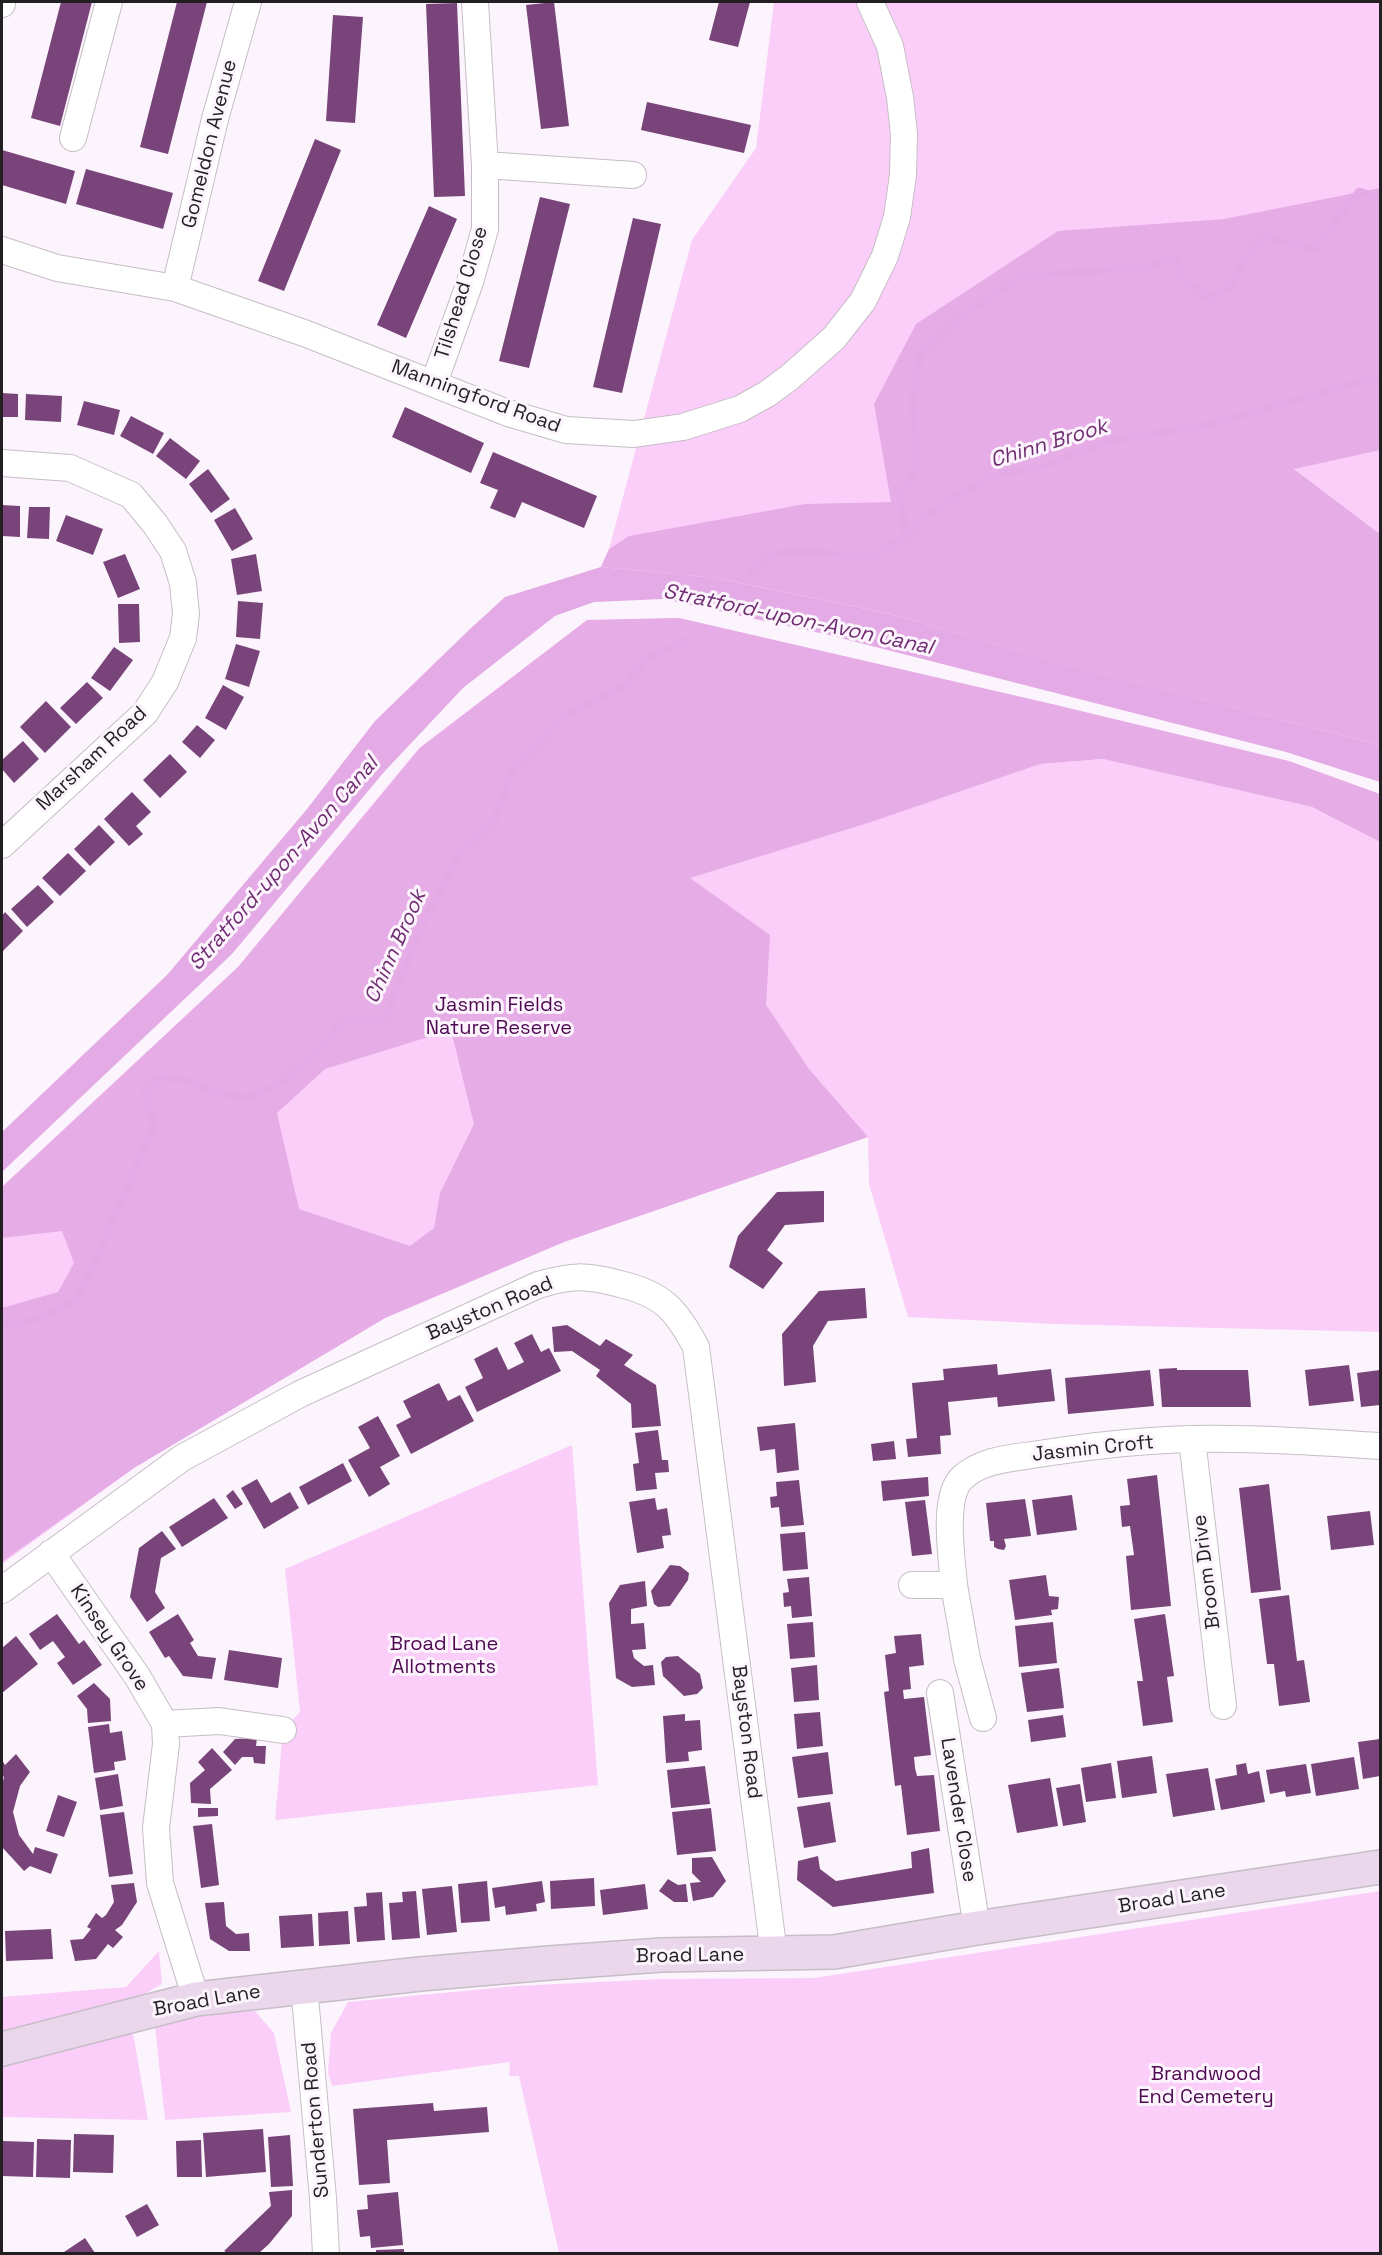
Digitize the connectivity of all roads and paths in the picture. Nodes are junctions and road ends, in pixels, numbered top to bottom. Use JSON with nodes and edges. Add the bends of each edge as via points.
{"nodes":[{"id":1,"x":109,"y":2,"type":"edge"},
{"id":2,"x":248,"y":2,"type":"edge"},
{"id":3,"x":475,"y":2,"type":"edge"},
{"id":4,"x":870,"y":2,"type":"edge"},
{"id":5,"x":73,"y":138,"type":"dead end"},
{"id":6,"x":485,"y":165,"type":"junction"},
{"id":7,"x":633,"y":175,"type":"dead end"},
{"id":8,"x":2,"y":250,"type":"edge"},
{"id":9,"x":175,"y":288,"type":"junction"},
{"id":10,"x":434,"y":383,"type":"junction"},
{"id":11,"x":2,"y":463,"type":"edge"},
{"id":12,"x":2,"y":845,"type":"edge"},
{"id":13,"x":1192,"y":1439,"type":"junction"},
{"id":14,"x":1380,"y":1446,"type":"edge"},
{"id":15,"x":51,"y":1553,"type":"junction"},
{"id":16,"x":954,"y":1585,"type":"junction"},
{"id":17,"x":912,"y":1586,"type":"dead end"},
{"id":18,"x":2,"y":1590,"type":"edge"},
{"id":19,"x":940,"y":1693,"type":"dead end"},
{"id":20,"x":1224,"y":1705,"type":"dead end"},
{"id":21,"x":983,"y":1718,"type":"dead end"},
{"id":22,"x":165,"y":1724,"type":"junction"},
{"id":23,"x":283,"y":1730,"type":"dead end"},
{"id":24,"x":1380,"y":1867,"type":"edge"},
{"id":25,"x":977,"y":1928,"type":"junction"},
{"id":26,"x":774,"y":1954,"type":"junction"},
{"id":27,"x":304,"y":1986,"type":"junction"},
{"id":28,"x":196,"y":1999,"type":"junction"},
{"id":29,"x":2,"y":2049,"type":"edge"},
{"id":30,"x":326,"y":2253,"type":"edge"}],
"edges":[{"from":1,"to":5,"type":"street"},
{"from":2,"to":9,"type":"street","name":"Gomeldon Avenue","via":[[215,119]]},
{"from":3,"to":6,"type":"street","name":"Tilshead Close"},
{"from":4,"to":10,"type":"street","name":"Manningford Road","via":[[890,46],[900,97],[903,175],[897,217],[885,256],[863,301],[834,338],[790,377],[740,409],[683,427],[634,434],[566,430],[508,413]]},
{"from":6,"to":7,"type":"street"},
{"from":6,"to":10,"type":"street","name":"Tilshead Close","via":[[485,229]]},
{"from":8,"to":9,"type":"street","name":"Manningford Road","via":[[57,268]]},
{"from":9,"to":10,"type":"street","name":"Manningford Road"},
{"from":11,"to":12,"type":"street","name":"Marsham Road","via":[[70,468],[131,495],[173,551],[183,583],[186,614],[183,638],[165,682],[145,712]]},
{"from":13,"to":14,"type":"street","name":"Jasmin Croft"},
{"from":13,"to":16,"type":"street","name":"Jasmin Croft","via":[[1088,1446],[987,1462],[961,1479],[951,1500],[949,1534]]},
{"from":13,"to":20,"type":"street","name":"Broom Drive"},
{"from":15,"to":18,"type":"street","name":"Bayston Road"},
{"from":15,"to":22,"type":"street","name":"Kinsey Grove","via":[[138,1676]]},
{"from":15,"to":26,"type":"street","name":"Bayston Road","via":[[182,1458],[300,1394],[538,1285],[567,1277],[593,1276],[646,1290],[668,1306],[696,1347]]},
{"from":16,"to":17,"type":"street"},
{"from":16,"to":21,"type":"street","name":"Jasmin Croft","via":[[967,1659]]},
{"from":19,"to":25,"type":"street","name":"Lavender Close"},
{"from":22,"to":23,"type":"street","via":[[219,1721]]},
{"from":22,"to":28,"type":"street","name":"Kinsey Grove","via":[[156,1828],[160,1883]]},
{"from":24,"to":25,"type":"street","name":"Broad Lane"},
{"from":25,"to":26,"type":"street","name":"Broad Lane","via":[[834,1952]]},
{"from":26,"to":27,"type":"street","name":"Broad Lane","via":[[661,1955]]},
{"from":27,"to":28,"type":"street","name":"Broad Lane"},
{"from":27,"to":30,"type":"street","name":"Sunderton Road"},
{"from":28,"to":29,"type":"street","name":"Broad Lane"}]}
